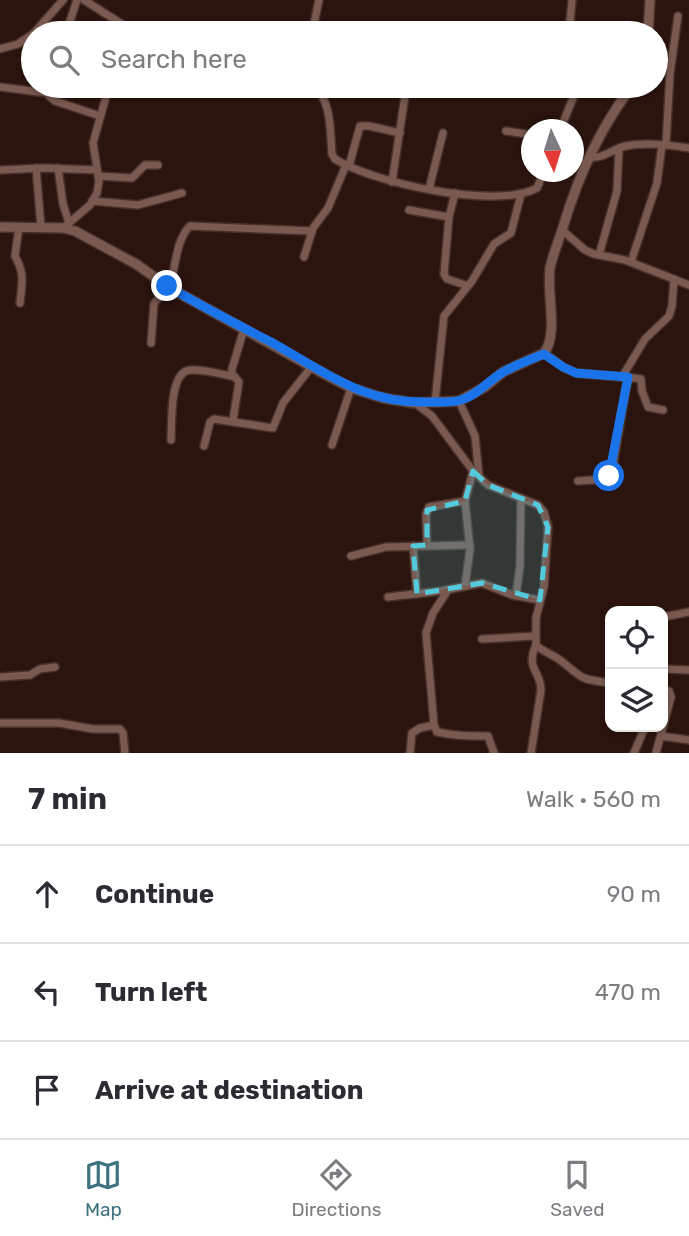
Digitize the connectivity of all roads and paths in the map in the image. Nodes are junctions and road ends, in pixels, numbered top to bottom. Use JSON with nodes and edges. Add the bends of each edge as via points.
{"nodes":[{"id":1,"x":62,"y":0,"type":"edge"},
{"id":2,"x":77,"y":0,"type":"edge"},
{"id":3,"x":84,"y":0,"type":"edge"},
{"id":4,"x":103,"y":0,"type":"edge"},
{"id":5,"x":319,"y":0,"type":"edge"},
{"id":6,"x":572,"y":0,"type":"edge"},
{"id":7,"x":650,"y":0,"type":"edge"},
{"id":8,"x":99,"y":9,"type":"junction"},
{"id":9,"x":678,"y":16,"type":"dead end"},
{"id":10,"x":45,"y":21,"type":"edge"},
{"id":11,"x":70,"y":21,"type":"edge"},
{"id":12,"x":114,"y":21,"type":"edge"},
{"id":13,"x":315,"y":21,"type":"edge"},
{"id":14,"x":570,"y":21,"type":"edge"},
{"id":15,"x":649,"y":21,"type":"edge"},
{"id":16,"x":21,"y":42,"type":"edge"},
{"id":17,"x":0,"y":49,"type":"edge"},
{"id":18,"x":0,"y":87,"type":"edge"},
{"id":19,"x":21,"y":88,"type":"edge"},
{"id":20,"x":668,"y":97,"type":"edge"},
{"id":21,"x":53,"y":98,"type":"edge"},
{"id":22,"x":105,"y":98,"type":"edge"},
{"id":23,"x":324,"y":98,"type":"edge"},
{"id":24,"x":405,"y":98,"type":"edge"},
{"id":25,"x":572,"y":98,"type":"edge"},
{"id":26,"x":623,"y":98,"type":"edge"},
{"id":27,"x":668,"y":98,"type":"edge"},
{"id":28,"x":100,"y":116,"type":"junction"},
{"id":29,"x":564,"y":119,"type":"edge"},
{"id":30,"x":506,"y":131,"type":"dead end"},
{"id":31,"x":443,"y":132,"type":"dead end"},
{"id":32,"x":400,"y":133,"type":"junction"},
{"id":33,"x":521,"y":133,"type":"edge"},
{"id":34,"x":664,"y":145,"type":"junction"},
{"id":35,"x":619,"y":148,"type":"junction"},
{"id":36,"x":689,"y":148,"type":"edge"},
{"id":37,"x":589,"y":157,"type":"junction"},
{"id":38,"x":158,"y":165,"type":"dead end"},
{"id":39,"x":348,"y":166,"type":"junction"},
{"id":40,"x":36,"y":168,"type":"junction"},
{"id":41,"x":58,"y":169,"type":"junction"},
{"id":42,"x":0,"y":170,"type":"edge"},
{"id":43,"x":97,"y":173,"type":"junction"},
{"id":44,"x":392,"y":182,"type":"junction"},
{"id":45,"x":540,"y":182,"type":"edge"},
{"id":46,"x":429,"y":189,"type":"junction"},
{"id":47,"x":182,"y":193,"type":"dead end"},
{"id":48,"x":455,"y":193,"type":"junction"},
{"id":49,"x":521,"y":194,"type":"junction"},
{"id":50,"x":92,"y":201,"type":"junction"},
{"id":51,"x":409,"y":210,"type":"dead end"},
{"id":52,"x":449,"y":217,"type":"junction"},
{"id":53,"x":66,"y":225,"type":"junction"},
{"id":54,"x":0,"y":227,"type":"edge"},
{"id":55,"x":19,"y":227,"type":"junction"},
{"id":56,"x":41,"y":227,"type":"junction"},
{"id":57,"x":562,"y":230,"type":"junction"},
{"id":58,"x":312,"y":231,"type":"junction"},
{"id":59,"x":599,"y":255,"type":"junction"},
{"id":60,"x":304,"y":257,"type":"dead end"},
{"id":61,"x":631,"y":262,"type":"junction"},
{"id":62,"x":674,"y":279,"type":"junction"},
{"id":63,"x":689,"y":285,"type":"edge"},
{"id":64,"x":468,"y":286,"type":"junction"},
{"id":65,"x":169,"y":287,"type":"junction"},
{"id":66,"x":20,"y":303,"type":"dead end"},
{"id":67,"x":244,"y":329,"type":"junction"},
{"id":68,"x":151,"y":343,"type":"dead end"},
{"id":69,"x":544,"y":354,"type":"junction"},
{"id":70,"x":312,"y":366,"type":"junction"},
{"id":71,"x":235,"y":377,"type":"junction"},
{"id":72,"x":625,"y":377,"type":"junction"},
{"id":73,"x":351,"y":388,"type":"junction"},
{"id":74,"x":459,"y":401,"type":"junction"},
{"id":75,"x":414,"y":402,"type":"junction"},
{"id":76,"x":435,"y":402,"type":"junction"},
{"id":77,"x":663,"y":410,"type":"dead end"},
{"id":78,"x":233,"y":420,"type":"junction"},
{"id":79,"x":170,"y":440,"type":"dead end"},
{"id":80,"x":332,"y":445,"type":"dead end"},
{"id":81,"x":204,"y":446,"type":"dead end"},
{"id":82,"x":476,"y":474,"type":"junction"},
{"id":83,"x":578,"y":481,"type":"dead end"},
{"id":84,"x":521,"y":498,"type":"junction"},
{"id":85,"x":465,"y":501,"type":"junction"},
{"id":86,"x":427,"y":545,"type":"junction"},
{"id":87,"x":470,"y":545,"type":"junction"},
{"id":88,"x":413,"y":546,"type":"junction"},
{"id":89,"x":351,"y":556,"type":"dead end"},
{"id":90,"x":465,"y":586,"type":"junction"},
{"id":91,"x":447,"y":590,"type":"junction"},
{"id":92,"x":418,"y":594,"type":"junction"},
{"id":93,"x":516,"y":596,"type":"junction"},
{"id":94,"x":388,"y":597,"type":"dead end"},
{"id":95,"x":540,"y":600,"type":"junction"},
{"id":96,"x":689,"y":612,"type":"edge"},
{"id":97,"x":668,"y":616,"type":"edge"},
{"id":98,"x":482,"y":639,"type":"dead end"},
{"id":99,"x":535,"y":641,"type":"junction"},
{"id":100,"x":55,"y":667,"type":"dead end"},
{"id":101,"x":668,"y":669,"type":"edge"},
{"id":102,"x":689,"y":670,"type":"edge"},
{"id":103,"x":0,"y":677,"type":"edge"},
{"id":104,"x":605,"y":682,"type":"edge"},
{"id":105,"x":0,"y":723,"type":"edge"},
{"id":106,"x":434,"y":725,"type":"junction"},
{"id":107,"x":643,"y":732,"type":"edge"},
{"id":108,"x":662,"y":732,"type":"edge"},
{"id":109,"x":661,"y":736,"type":"junction"},
{"id":110,"x":689,"y":740,"type":"edge"},
{"id":111,"x":125,"y":753,"type":"edge"},
{"id":112,"x":410,"y":753,"type":"edge"},
{"id":113,"x":494,"y":753,"type":"edge"},
{"id":114,"x":531,"y":753,"type":"edge"},
{"id":115,"x":634,"y":753,"type":"edge"},
{"id":116,"x":656,"y":753,"type":"edge"}],
"edges":[{"from":1,"to":10,"type":"street"},
{"from":2,"to":11,"type":"street"},
{"from":3,"to":8,"type":"street"},
{"from":4,"to":8,"type":"street"},
{"from":5,"to":13,"type":"street"},
{"from":6,"to":14,"type":"street"},
{"from":7,"to":15,"type":"street"},
{"from":8,"to":12,"type":"street"},
{"from":9,"to":20,"type":"street"},
{"from":16,"to":17,"type":"street"},
{"from":18,"to":19,"type":"street"},
{"from":21,"to":28,"type":"street"},
{"from":22,"to":28,"type":"street"},
{"from":23,"to":39,"type":"street","via":[[332,154]]},
{"from":24,"to":32,"type":"street"},
{"from":25,"to":29,"type":"street"},
{"from":26,"to":37,"type":"street"},
{"from":27,"to":34,"type":"street"},
{"from":28,"to":43,"type":"street","via":[[93,144]]},
{"from":30,"to":33,"type":"street"},
{"from":31,"to":46,"type":"street"},
{"from":32,"to":39,"type":"street","via":[[360,126]]},
{"from":32,"to":44,"type":"street"},
{"from":34,"to":35,"type":"street"},
{"from":34,"to":36,"type":"street"},
{"from":34,"to":61,"type":"street","via":[[657,183]]},
{"from":35,"to":37,"type":"street"},
{"from":35,"to":59,"type":"street","via":[[617,191]]},
{"from":37,"to":57,"type":"street"},
{"from":38,"to":43,"type":"street","via":[[145,165],[132,178]]},
{"from":39,"to":44,"type":"street"},
{"from":39,"to":58,"type":"street"},
{"from":40,"to":41,"type":"street"},
{"from":40,"to":42,"type":"street"},
{"from":40,"to":56,"type":"street"},
{"from":41,"to":43,"type":"street"},
{"from":41,"to":53,"type":"street"},
{"from":43,"to":50,"type":"street","via":[[97,193]]},
{"from":44,"to":46,"type":"street"},
{"from":45,"to":49,"type":"street","via":[[537,188]]},
{"from":46,"to":48,"type":"street"},
{"from":47,"to":50,"type":"street","via":[[138,205]]},
{"from":48,"to":49,"type":"street"},
{"from":48,"to":52,"type":"street"},
{"from":49,"to":64,"type":"street","via":[[511,233],[494,244]]},
{"from":50,"to":53,"type":"street"},
{"from":51,"to":52,"type":"street"},
{"from":52,"to":64,"type":"street","via":[[443,274]]},
{"from":53,"to":56,"type":"street"},
{"from":53,"to":65,"type":"street"},
{"from":54,"to":55,"type":"street"},
{"from":55,"to":56,"type":"street"},
{"from":55,"to":66,"type":"street","via":[[15,256],[22,267]]},
{"from":57,"to":59,"type":"street","via":[[585,250]]},
{"from":57,"to":69,"type":"street","via":[[550,271],[551,328]]},
{"from":58,"to":60,"type":"street"},
{"from":58,"to":65,"type":"street","via":[[190,226]]},
{"from":59,"to":61,"type":"street"},
{"from":61,"to":62,"type":"street"},
{"from":62,"to":63,"type":"street"},
{"from":62,"to":72,"type":"street","via":[[669,316],[645,339]]},
{"from":64,"to":76,"type":"street","via":[[444,316]]},
{"from":65,"to":67,"type":"street"},
{"from":65,"to":68,"type":"street","via":[[154,304]]},
{"from":67,"to":70,"type":"street"},
{"from":67,"to":71,"type":"street","via":[[232,369]]},
{"from":69,"to":72,"type":"street","via":[[576,373]]},
{"from":69,"to":74,"type":"street","via":[[503,372]]},
{"from":70,"to":73,"type":"street"},
{"from":70,"to":78,"type":"street","via":[[283,403],[273,428]]},
{"from":71,"to":78,"type":"street","via":[[239,387]]},
{"from":71,"to":79,"type":"street","via":[[192,370],[181,373],[175,382]]},
{"from":72,"to":77,"type":"street","via":[[641,379],[648,407]]},
{"from":72,"to":83,"type":"street","via":[[612,471],[606,479]]},
{"from":73,"to":75,"type":"street"},
{"from":73,"to":80,"type":"street"},
{"from":74,"to":76,"type":"street"},
{"from":74,"to":82,"type":"street","via":[[475,436]]},
{"from":75,"to":76,"type":"street"},
{"from":75,"to":82,"type":"street","via":[[432,416]]},
{"from":78,"to":81,"type":"street","via":[[210,422]]},
{"from":82,"to":84,"type":"street","via":[[488,485]]},
{"from":82,"to":85,"type":"street"},
{"from":84,"to":93,"type":"street"},
{"from":84,"to":95,"type":"street","via":[[538,505],[548,527]]},
{"from":85,"to":86,"type":"street","via":[[429,507]]},
{"from":85,"to":87,"type":"street"},
{"from":86,"to":87,"type":"street"},
{"from":86,"to":88,"type":"street"},
{"from":87,"to":90,"type":"street"},
{"from":88,"to":89,"type":"street"},
{"from":88,"to":92,"type":"street"},
{"from":90,"to":91,"type":"street"},
{"from":90,"to":93,"type":"street","via":[[482,583]]},
{"from":91,"to":92,"type":"street"},
{"from":91,"to":106,"type":"street","via":[[426,633]]},
{"from":92,"to":94,"type":"street"},
{"from":93,"to":95,"type":"street"},
{"from":95,"to":99,"type":"street"},
{"from":96,"to":97,"type":"street"},
{"from":98,"to":99,"type":"street"},
{"from":99,"to":104,"type":"street","via":[[583,680]]},
{"from":99,"to":114,"type":"street","via":[[533,668],[541,690]]},
{"from":100,"to":103,"type":"street","via":[[30,676]]},
{"from":101,"to":102,"type":"street"},
{"from":105,"to":111,"type":"street","via":[[120,729]]},
{"from":106,"to":112,"type":"street","via":[[412,733]]},
{"from":106,"to":113,"type":"street","via":[[437,732],[488,736]]},
{"from":107,"to":115,"type":"street"},
{"from":108,"to":109,"type":"street"},
{"from":109,"to":110,"type":"street"},
{"from":109,"to":116,"type":"street"}]}
